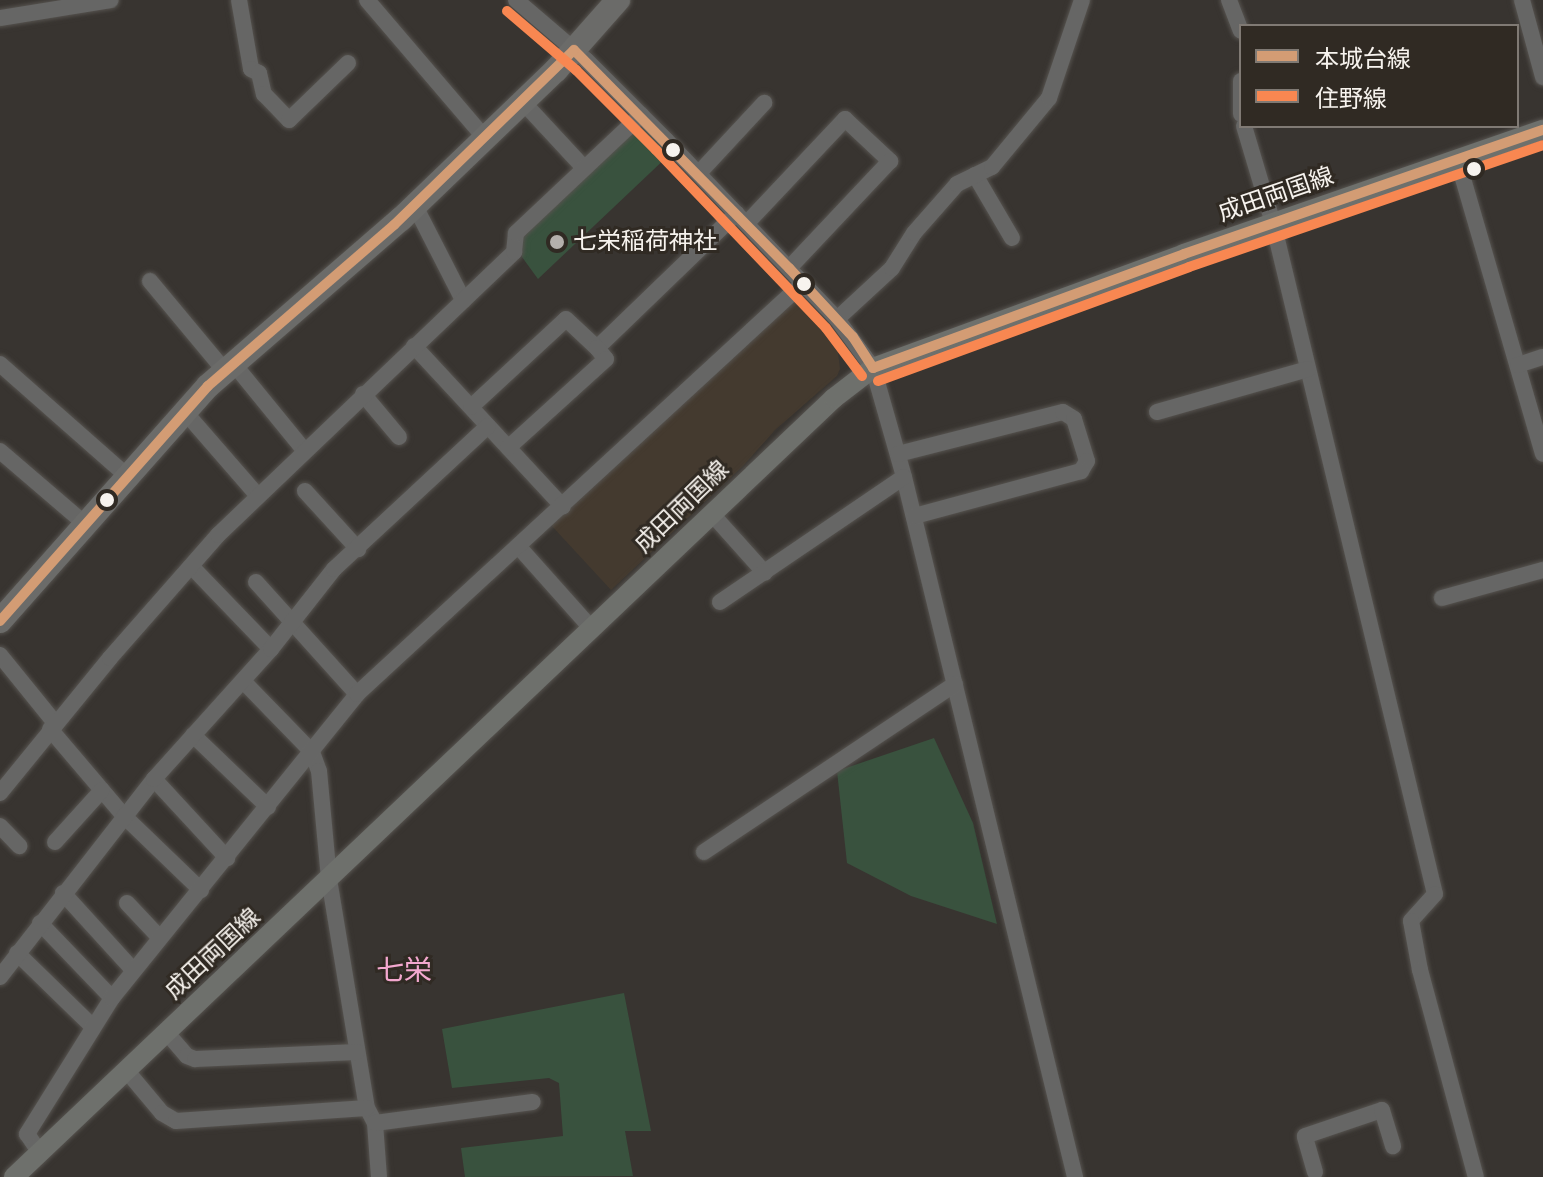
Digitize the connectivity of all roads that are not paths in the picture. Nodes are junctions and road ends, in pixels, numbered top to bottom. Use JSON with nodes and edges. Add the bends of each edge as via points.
{"nodes":[{"id":1,"x":111,"y":0,"type":"edge"},
{"id":2,"x":239,"y":0,"type":"edge"},
{"id":3,"x":367,"y":0,"type":"edge"},
{"id":4,"x":516,"y":0,"type":"edge"},
{"id":5,"x":618,"y":0,"type":"edge"},
{"id":6,"x":1082,"y":0,"type":"edge"},
{"id":7,"x":1229,"y":0,"type":"edge"},
{"id":8,"x":1522,"y":0,"type":"edge"},
{"id":9,"x":27,"y":6,"type":"edge"},
{"id":10,"x":0,"y":18,"type":"edge"},
{"id":11,"x":1239,"y":26,"type":"edge"},
{"id":12,"x":574,"y":50,"type":"junction"},
{"id":13,"x":348,"y":63,"type":"dead end"},
{"id":14,"x":1543,"y":77,"type":"edge"},
{"id":15,"x":522,"y":101,"type":"junction"},
{"id":16,"x":764,"y":103,"type":"dead end"},
{"id":17,"x":641,"y":115,"type":"junction"},
{"id":18,"x":1245,"y":128,"type":"edge"},
{"id":19,"x":1543,"y":130,"type":"edge"},
{"id":20,"x":485,"y":138,"type":"junction"},
{"id":21,"x":1457,"y":158,"type":"junction"},
{"id":22,"x":584,"y":168,"type":"junction"},
{"id":23,"x":699,"y":173,"type":"junction"},
{"id":24,"x":975,"y":175,"type":"junction"},
{"id":25,"x":415,"y":206,"type":"junction"},
{"id":26,"x":742,"y":218,"type":"junction"},
{"id":27,"x":1273,"y":223,"type":"junction"},
{"id":28,"x":1012,"y":238,"type":"dead end"},
{"id":29,"x":789,"y":268,"type":"junction"},
{"id":30,"x":150,"y":281,"type":"dead end"},
{"id":31,"x":803,"y":283,"type":"junction"},
{"id":32,"x":463,"y":300,"type":"junction"},
{"id":33,"x":837,"y":319,"type":"junction"},
{"id":34,"x":414,"y":346,"type":"junction"},
{"id":35,"x":597,"y":348,"type":"junction"},
{"id":36,"x":1543,"y":357,"type":"edge"},
{"id":37,"x":0,"y":364,"type":"edge"},
{"id":38,"x":1518,"y":365,"type":"junction"},
{"id":39,"x":229,"y":367,"type":"junction"},
{"id":40,"x":873,"y":368,"type":"junction"},
{"id":41,"x":1308,"y":369,"type":"junction"},
{"id":42,"x":363,"y":394,"type":"junction"},
{"id":43,"x":471,"y":407,"type":"junction"},
{"id":44,"x":185,"y":412,"type":"junction"},
{"id":45,"x":1157,"y":412,"type":"dead end"},
{"id":46,"x":488,"y":426,"type":"junction"},
{"id":47,"x":399,"y":437,"type":"dead end"},
{"id":48,"x":508,"y":448,"type":"junction"},
{"id":49,"x":304,"y":450,"type":"junction"},
{"id":50,"x":0,"y":451,"type":"edge"},
{"id":51,"x":898,"y":454,"type":"junction"},
{"id":52,"x":1543,"y":454,"type":"edge"},
{"id":53,"x":127,"y":476,"type":"junction"},
{"id":54,"x":904,"y":477,"type":"junction"},
{"id":55,"x":305,"y":491,"type":"dead end"},
{"id":56,"x":258,"y":496,"type":"junction"},
{"id":57,"x":563,"y":507,"type":"junction"},
{"id":58,"x":712,"y":514,"type":"junction"},
{"id":59,"x":914,"y":516,"type":"junction"},
{"id":60,"x":84,"y":523,"type":"junction"},
{"id":61,"x":518,"y":546,"type":"junction"},
{"id":62,"x":358,"y":549,"type":"junction"},
{"id":63,"x":192,"y":567,"type":"junction"},
{"id":64,"x":1543,"y":570,"type":"edge"},
{"id":65,"x":765,"y":573,"type":"junction"},
{"id":66,"x":256,"y":582,"type":"dead end"},
{"id":67,"x":1442,"y":598,"type":"dead end"},
{"id":68,"x":720,"y":602,"type":"dead end"},
{"id":69,"x":291,"y":620,"type":"junction"},
{"id":70,"x":0,"y":621,"type":"edge"},
{"id":71,"x":592,"y":629,"type":"junction"},
{"id":72,"x":271,"y":649,"type":"junction"},
{"id":73,"x":0,"y":655,"type":"edge"},
{"id":74,"x":243,"y":681,"type":"junction"},
{"id":75,"x":955,"y":684,"type":"junction"},
{"id":76,"x":357,"y":694,"type":"junction"},
{"id":77,"x":52,"y":726,"type":"junction"},
{"id":78,"x":193,"y":735,"type":"junction"},
{"id":79,"x":312,"y":752,"type":"junction"},
{"id":80,"x":154,"y":779,"type":"junction"},
{"id":81,"x":102,"y":790,"type":"junction"},
{"id":82,"x":0,"y":793,"type":"edge"},
{"id":83,"x":268,"y":807,"type":"junction"},
{"id":84,"x":124,"y":816,"type":"junction"},
{"id":85,"x":0,"y":826,"type":"edge"},
{"id":86,"x":55,"y":842,"type":"dead end"},
{"id":87,"x":19,"y":846,"type":"dead end"},
{"id":88,"x":704,"y":852,"type":"dead end"},
{"id":89,"x":227,"y":858,"type":"junction"},
{"id":90,"x":329,"y":879,"type":"junction"},
{"id":91,"x":201,"y":890,"type":"junction"},
{"id":92,"x":63,"y":893,"type":"junction"},
{"id":93,"x":127,"y":903,"type":"dead end"},
{"id":94,"x":40,"y":923,"type":"junction"},
{"id":95,"x":159,"y":937,"type":"junction"},
{"id":96,"x":17,"y":953,"type":"junction"},
{"id":97,"x":133,"y":970,"type":"junction"},
{"id":98,"x":0,"y":977,"type":"edge"},
{"id":99,"x":112,"y":998,"type":"junction"},
{"id":100,"x":93,"y":1027,"type":"junction"},
{"id":101,"x":167,"y":1033,"type":"junction"},
{"id":102,"x":357,"y":1052,"type":"junction"},
{"id":103,"x":126,"y":1070,"type":"junction"},
{"id":104,"x":533,"y":1102,"type":"dead end"},
{"id":105,"x":371,"y":1116,"type":"junction"},
{"id":106,"x":1393,"y":1146,"type":"dead end"},
{"id":107,"x":40,"y":1153,"type":"junction"},
{"id":108,"x":1315,"y":1172,"type":"dead end"},
{"id":109,"x":14,"y":1177,"type":"edge"},
{"id":110,"x":379,"y":1177,"type":"edge"},
{"id":111,"x":1075,"y":1177,"type":"edge"},
{"id":112,"x":1476,"y":1177,"type":"edge"}],
"edges":[{"from":1,"to":9,"type":"street"},
{"from":2,"to":13,"type":"street","via":[[251,69],[259,73],[264,94],[289,120]]},
{"from":3,"to":20,"type":"street"},
{"from":4,"to":12,"type":"street"},
{"from":5,"to":12,"type":"highway"},
{"from":6,"to":24,"type":"street","via":[[1049,98],[992,167]]},
{"from":7,"to":11,"type":"street"},
{"from":8,"to":14,"type":"street"},
{"from":9,"to":10,"type":"street"},
{"from":12,"to":15,"type":"highway"},
{"from":12,"to":17,"type":"street"},
{"from":15,"to":20,"type":"highway"},
{"from":15,"to":22,"type":"street"},
{"from":16,"to":23,"type":"street"},
{"from":17,"to":22,"type":"street"},
{"from":17,"to":23,"type":"street"},
{"from":18,"to":27,"type":"street"},
{"from":19,"to":21,"type":"main road","name":"成田両国線"},
{"from":20,"to":25,"type":"highway"},
{"from":21,"to":27,"type":"main road","name":"成田両国線"},
{"from":21,"to":38,"type":"street"},
{"from":22,"to":32,"type":"street","via":[[516,233],[514,252]]},
{"from":23,"to":26,"type":"street"},
{"from":24,"to":28,"type":"street"},
{"from":24,"to":33,"type":"street","via":[[957,184],[914,233],[892,268]]},
{"from":25,"to":32,"type":"street"},
{"from":25,"to":39,"type":"highway"},
{"from":26,"to":29,"type":"street"},
{"from":26,"to":29,"type":"street","via":[[845,119],[890,161]]},
{"from":26,"to":35,"type":"street"},
{"from":27,"to":40,"type":"main road","name":"成田両国線"},
{"from":27,"to":41,"type":"street"},
{"from":29,"to":31,"type":"street"},
{"from":30,"to":39,"type":"street"},
{"from":31,"to":33,"type":"street"},
{"from":31,"to":57,"type":"street"},
{"from":32,"to":34,"type":"street"},
{"from":33,"to":40,"type":"street"},
{"from":34,"to":42,"type":"street"},
{"from":34,"to":43,"type":"street"},
{"from":35,"to":43,"type":"street","via":[[566,319]]},
{"from":35,"to":48,"type":"street","via":[[606,359]]},
{"from":36,"to":38,"type":"street"},
{"from":37,"to":53,"type":"street"},
{"from":38,"to":52,"type":"street"},
{"from":39,"to":44,"type":"highway"},
{"from":39,"to":49,"type":"street"},
{"from":40,"to":51,"type":"street"},
{"from":40,"to":58,"type":"main road","name":"成田両国線"},
{"from":41,"to":45,"type":"street"},
{"from":41,"to":112,"type":"street","via":[[1435,894],[1411,921]]},
{"from":42,"to":47,"type":"street"},
{"from":42,"to":49,"type":"street"},
{"from":43,"to":46,"type":"street"},
{"from":44,"to":53,"type":"highway"},
{"from":44,"to":56,"type":"street"},
{"from":46,"to":48,"type":"street"},
{"from":46,"to":62,"type":"street"},
{"from":48,"to":57,"type":"street"},
{"from":49,"to":56,"type":"street"},
{"from":50,"to":60,"type":"street"},
{"from":51,"to":54,"type":"street"},
{"from":51,"to":59,"type":"street","via":[[1063,412],[1074,419],[1087,461],[1081,471]]},
{"from":53,"to":60,"type":"highway"},
{"from":54,"to":59,"type":"street"},
{"from":54,"to":65,"type":"street"},
{"from":55,"to":62,"type":"street"},
{"from":56,"to":63,"type":"street"},
{"from":57,"to":61,"type":"street"},
{"from":58,"to":65,"type":"street"},
{"from":58,"to":71,"type":"main road","name":"成田両国線"},
{"from":59,"to":75,"type":"street"},
{"from":60,"to":70,"type":"highway"},
{"from":61,"to":71,"type":"street"},
{"from":61,"to":76,"type":"street"},
{"from":62,"to":69,"type":"street"},
{"from":63,"to":72,"type":"street"},
{"from":63,"to":77,"type":"street"},
{"from":64,"to":67,"type":"street"},
{"from":65,"to":68,"type":"street"},
{"from":66,"to":69,"type":"street"},
{"from":69,"to":72,"type":"street"},
{"from":69,"to":76,"type":"street"},
{"from":71,"to":90,"type":"main road","name":"成田両国線"},
{"from":72,"to":74,"type":"street"},
{"from":73,"to":77,"type":"street"},
{"from":74,"to":78,"type":"street"},
{"from":74,"to":79,"type":"street"},
{"from":75,"to":88,"type":"street"},
{"from":75,"to":111,"type":"street"},
{"from":76,"to":79,"type":"street"},
{"from":77,"to":81,"type":"street"},
{"from":77,"to":82,"type":"street"},
{"from":78,"to":80,"type":"street"},
{"from":78,"to":83,"type":"street"},
{"from":79,"to":83,"type":"street"},
{"from":79,"to":90,"type":"street","via":[[319,771]]},
{"from":80,"to":84,"type":"street"},
{"from":80,"to":89,"type":"street"},
{"from":81,"to":84,"type":"street"},
{"from":81,"to":86,"type":"street"},
{"from":83,"to":89,"type":"street"},
{"from":84,"to":91,"type":"street"},
{"from":84,"to":92,"type":"street"},
{"from":85,"to":87,"type":"street"},
{"from":89,"to":91,"type":"street"},
{"from":90,"to":101,"type":"main road","name":"成田両国線"},
{"from":90,"to":102,"type":"street"},
{"from":91,"to":95,"type":"street"},
{"from":92,"to":94,"type":"street"},
{"from":92,"to":97,"type":"street"},
{"from":93,"to":95,"type":"street"},
{"from":94,"to":96,"type":"street"},
{"from":94,"to":99,"type":"street"},
{"from":95,"to":97,"type":"street"},
{"from":96,"to":98,"type":"street"},
{"from":96,"to":100,"type":"street"},
{"from":97,"to":99,"type":"street"},
{"from":99,"to":100,"type":"street"},
{"from":100,"to":107,"type":"street","via":[[27,1134]]},
{"from":101,"to":102,"type":"street","via":[[195,1059]]},
{"from":101,"to":103,"type":"main road","name":"成田両国線"},
{"from":102,"to":105,"type":"street"},
{"from":103,"to":105,"type":"street","via":[[162,1113],[176,1121]]},
{"from":103,"to":107,"type":"main road","name":"成田両国線"},
{"from":104,"to":105,"type":"street"},
{"from":105,"to":110,"type":"street"},
{"from":106,"to":108,"type":"street","via":[[1382,1110],[1305,1136]]},
{"from":107,"to":109,"type":"main road","name":"成田両国線"}]}
